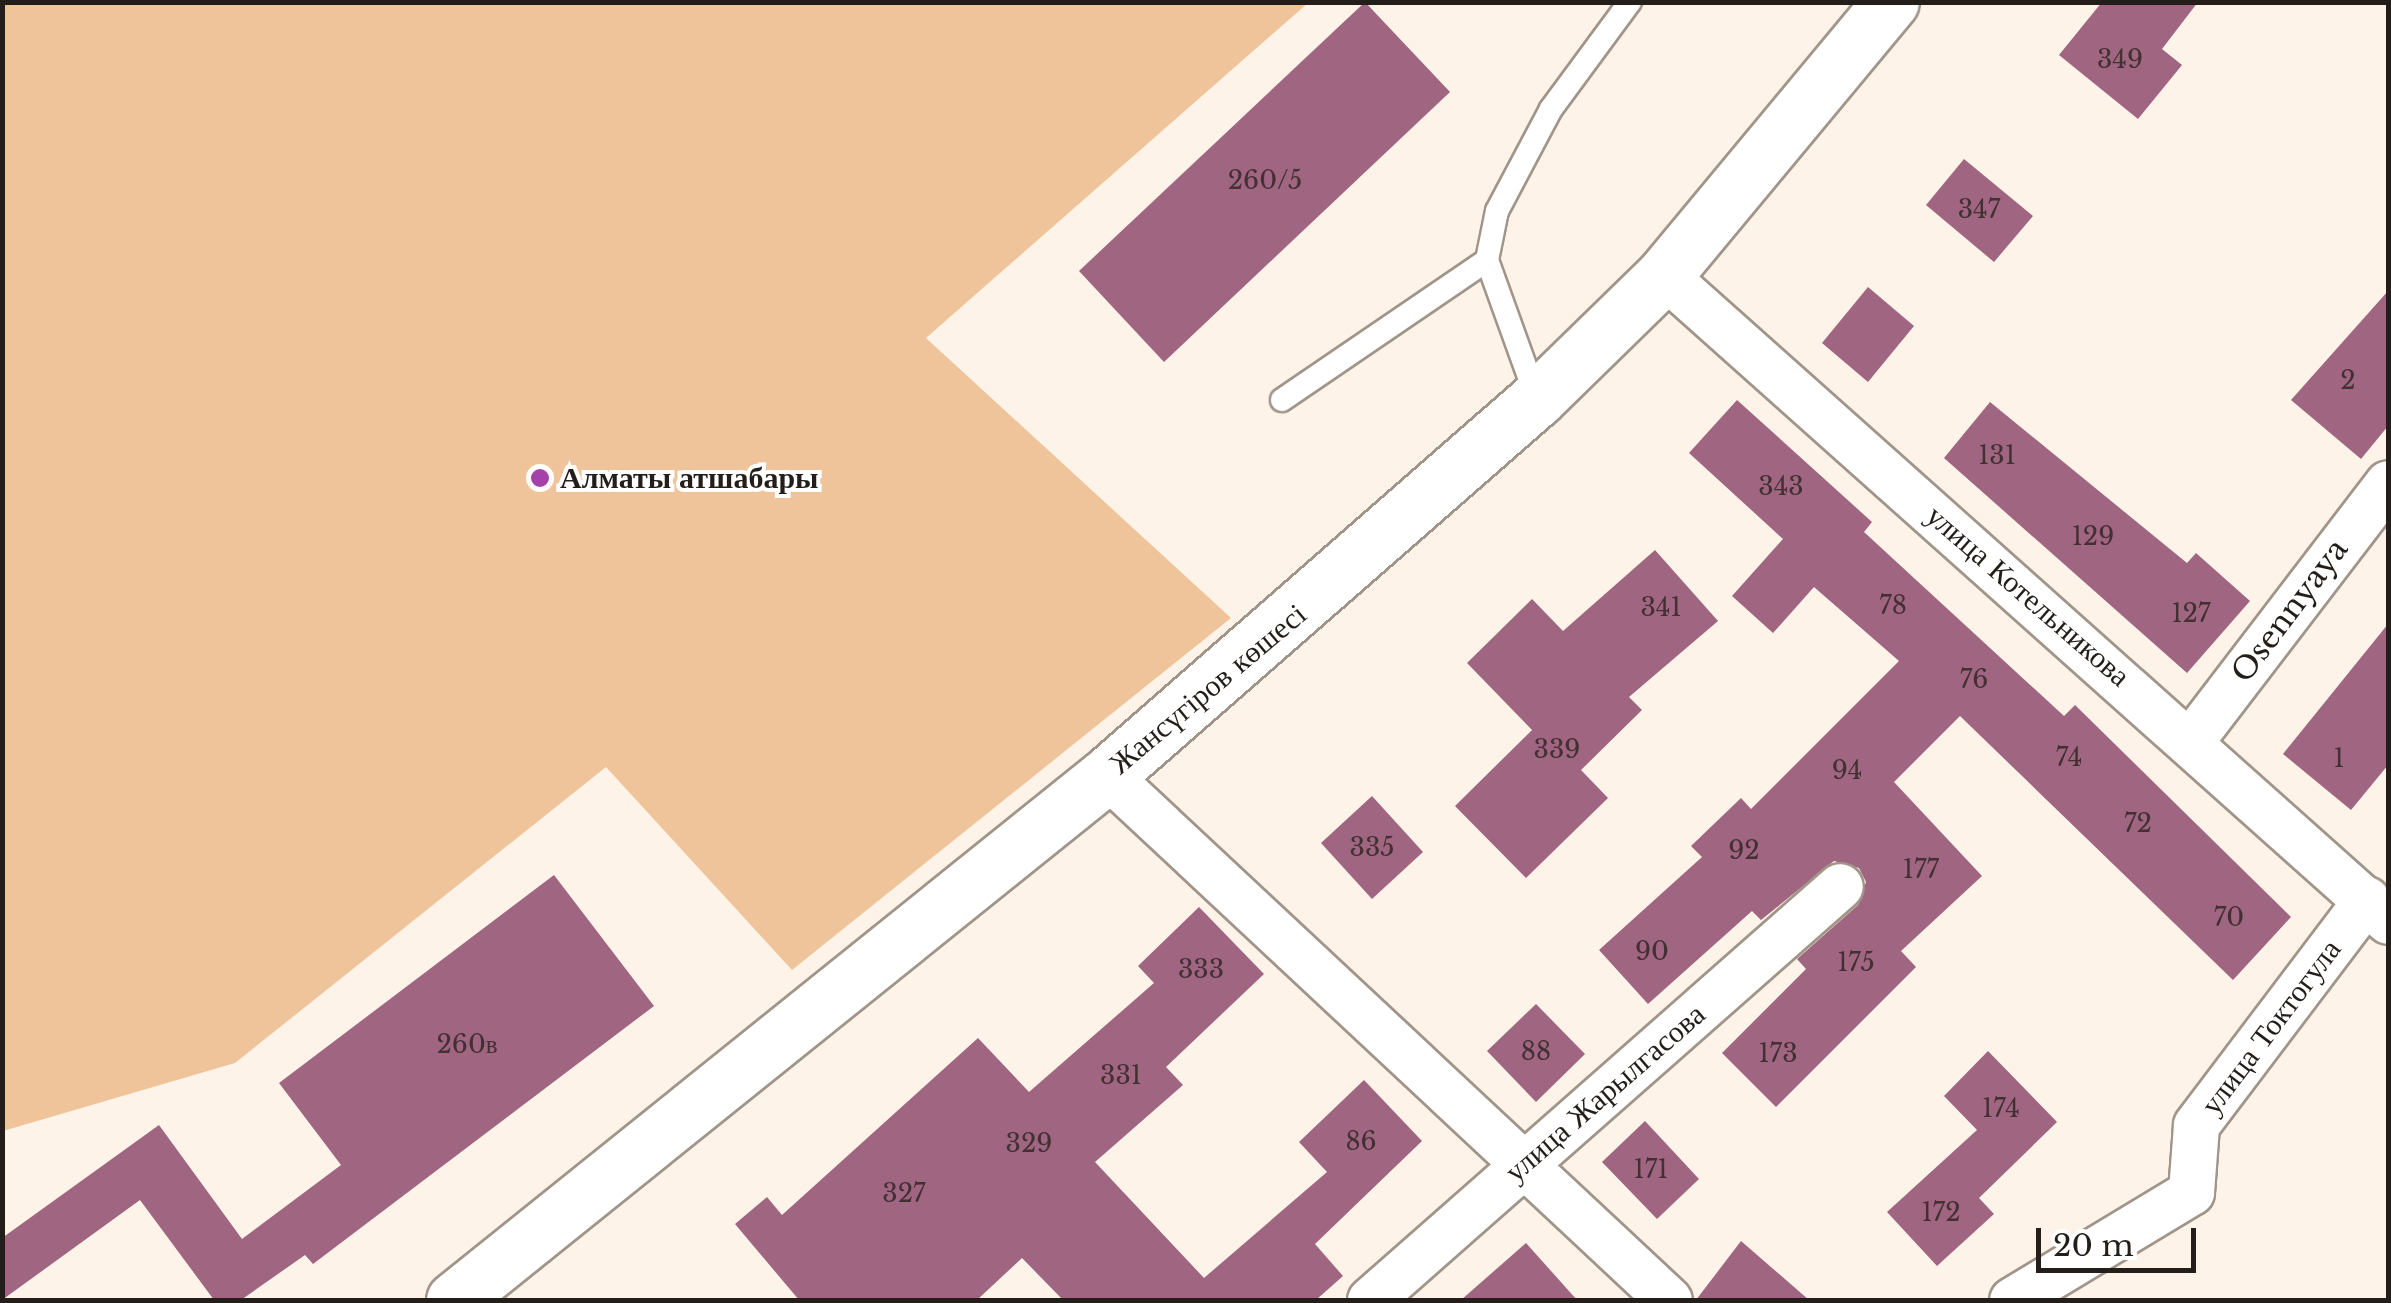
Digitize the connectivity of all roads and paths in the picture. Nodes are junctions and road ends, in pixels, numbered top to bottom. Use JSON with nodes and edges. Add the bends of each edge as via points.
{"nodes":[{"id":1,"x":1630,"y":2,"type":"edge"},
{"id":2,"x":1890,"y":2,"type":"edge"},
{"id":3,"x":1488,"y":260,"type":"junction"},
{"id":4,"x":1664,"y":275,"type":"junction"},
{"id":5,"x":1282,"y":400,"type":"dead end"},
{"id":6,"x":1537,"y":400,"type":"junction"},
{"id":7,"x":2388,"y":483,"type":"edge"},
{"id":8,"x":2192,"y":739,"type":"junction"},
{"id":9,"x":1107,"y":774,"type":"junction"},
{"id":10,"x":1840,"y":886,"type":"dead end"},
{"id":11,"x":2378,"y":910,"type":"edge"},
{"id":12,"x":1525,"y":1164,"type":"junction"},
{"id":13,"x":454,"y":1300,"type":"edge"},
{"id":14,"x":1370,"y":1300,"type":"edge"},
{"id":15,"x":1669,"y":1300,"type":"edge"},
{"id":16,"x":2012,"y":1300,"type":"edge"}],
"edges":[{"from":1,"to":3,"type":"lane","via":[[1551,109],[1497,210]]},
{"from":2,"to":4,"type":"main road","name":"Жансүгіров көшесі"},
{"from":3,"to":5,"type":"lane"},
{"from":3,"to":6,"type":"lane"},
{"from":4,"to":6,"type":"main road","name":"Жансүгіров көшесі"},
{"from":4,"to":8,"type":"street","name":"улица Котельникова"},
{"from":6,"to":9,"type":"main road","name":"Жансүгіров көшесі"},
{"from":7,"to":8,"type":"street","name":"Osennyaya"},
{"from":8,"to":11,"type":"street","name":"улица Котельникова"},
{"from":9,"to":12,"type":"street"},
{"from":9,"to":13,"type":"main road","name":"Жансүгіров көшесі"},
{"from":10,"to":12,"type":"street","name":"улица Жарылгасова"},
{"from":11,"to":16,"type":"street","name":"улица Токтогула","via":[[2196,1125],[2191,1192]]},
{"from":12,"to":14,"type":"street","name":"улица Жарылгасова"},
{"from":12,"to":15,"type":"street"}]}
